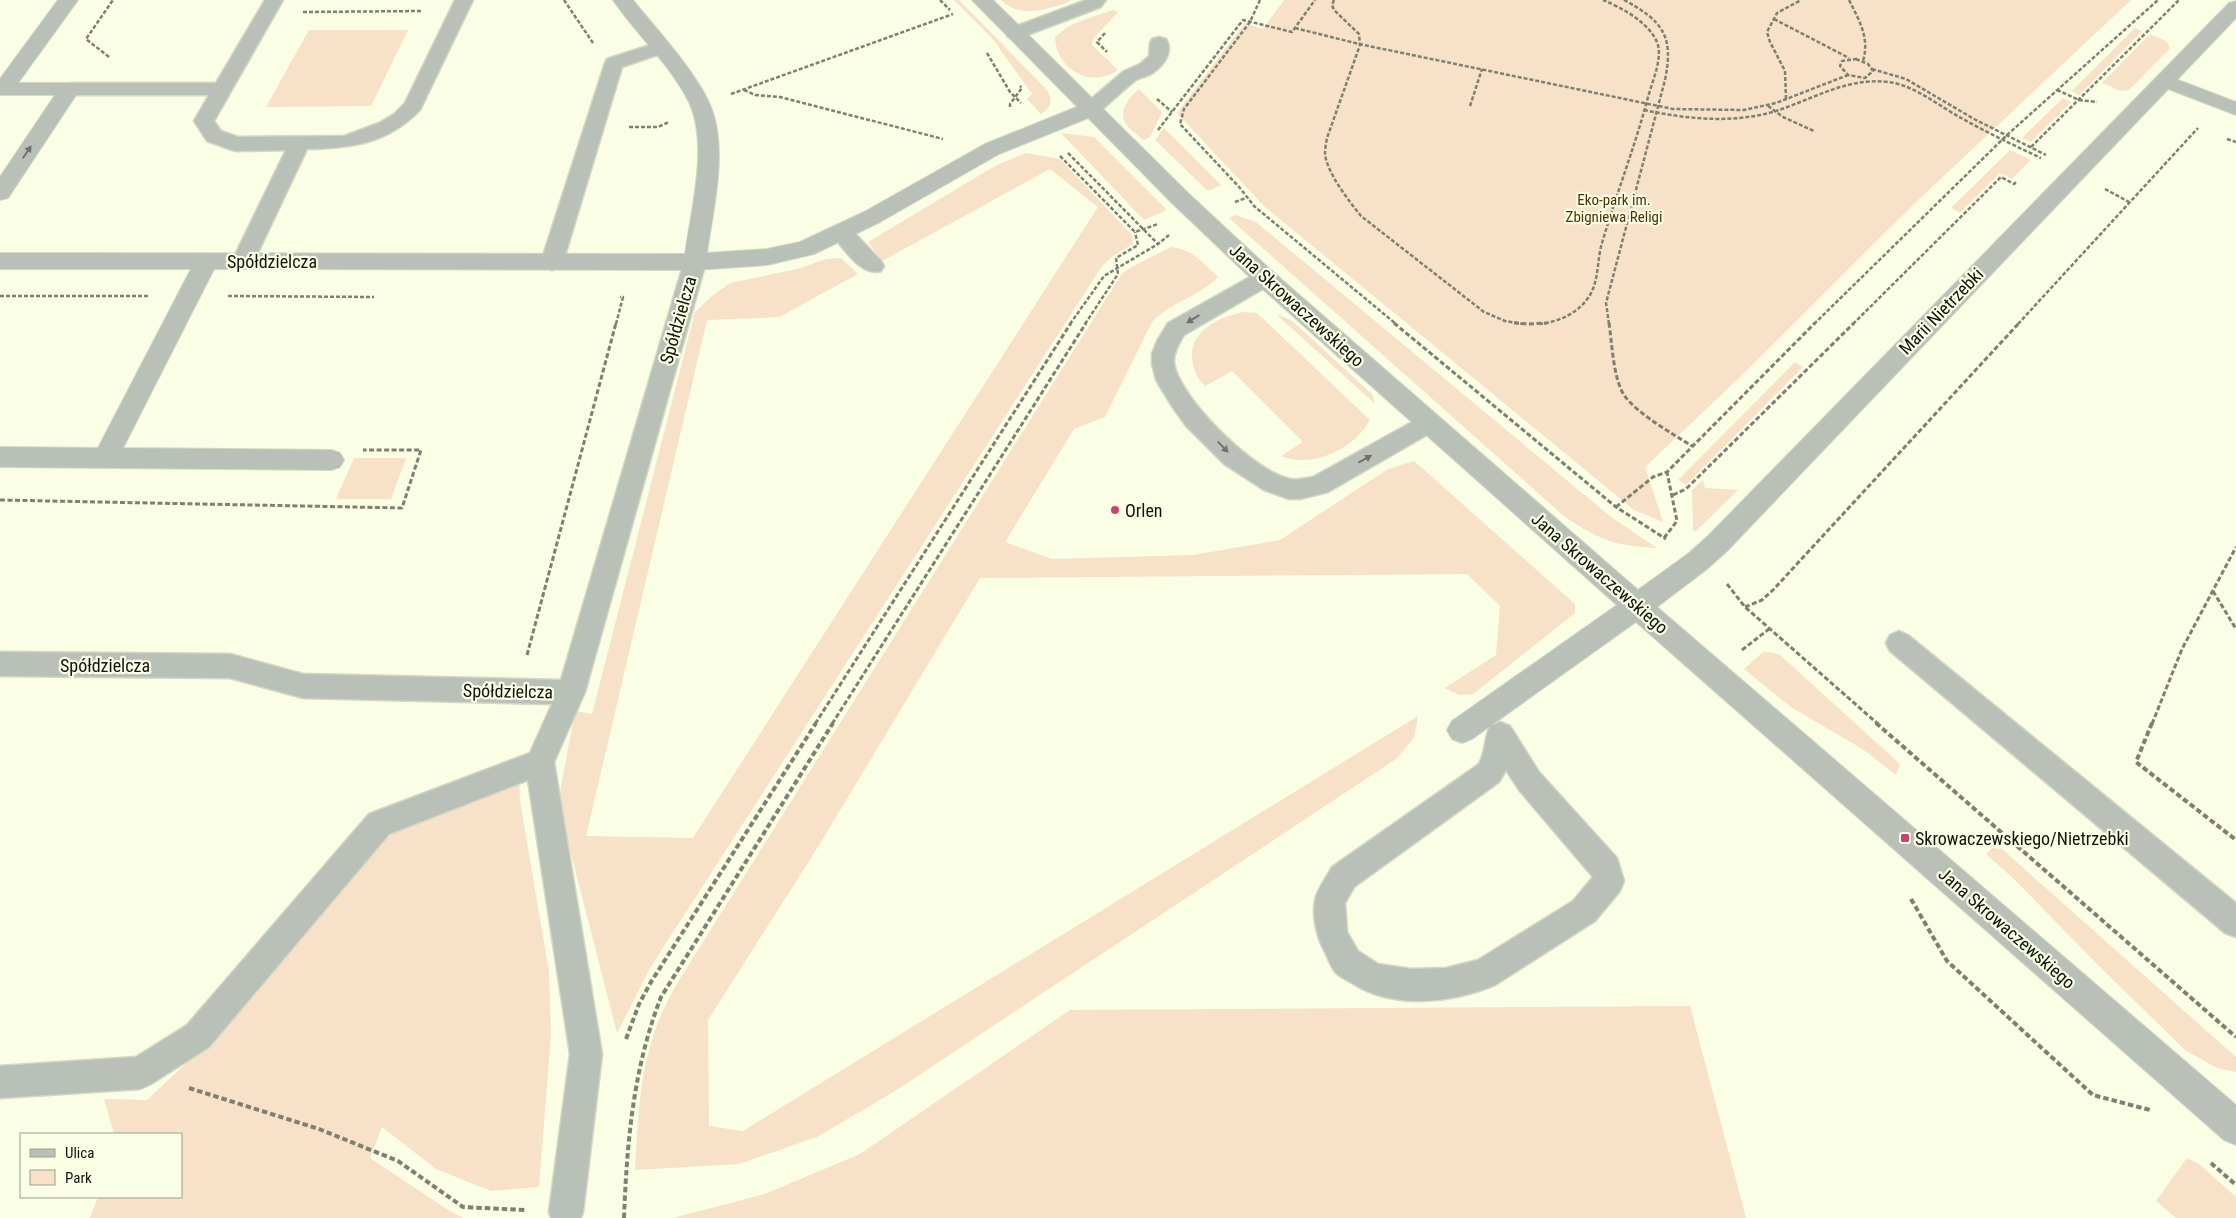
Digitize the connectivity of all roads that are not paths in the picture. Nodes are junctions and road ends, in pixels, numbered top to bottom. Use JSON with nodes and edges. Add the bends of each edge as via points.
{"nodes":[{"id":1,"x":68,"y":0,"type":"edge"},
{"id":2,"x":274,"y":0,"type":"edge"},
{"id":3,"x":464,"y":0,"type":"edge"},
{"id":4,"x":623,"y":0,"type":"edge"},
{"id":5,"x":982,"y":0,"type":"edge"},
{"id":6,"x":1098,"y":0,"type":"edge"},
{"id":7,"x":2236,"y":7,"type":"edge"},
{"id":8,"x":1015,"y":33,"type":"junction"},
{"id":9,"x":660,"y":48,"type":"junction"},
{"id":10,"x":1131,"y":75,"type":"dead end"},
{"id":11,"x":2165,"y":81,"type":"junction"},
{"id":12,"x":2,"y":89,"type":"edge"},
{"id":13,"x":70,"y":89,"type":"junction"},
{"id":14,"x":223,"y":89,"type":"junction"},
{"id":15,"x":2228,"y":106,"type":"edge"},
{"id":16,"x":1091,"y":108,"type":"junction"},
{"id":17,"x":300,"y":142,"type":"junction"},
{"id":18,"x":0,"y":193,"type":"edge"},
{"id":19,"x":841,"y":232,"type":"junction"},
{"id":20,"x":0,"y":261,"type":"edge"},
{"id":21,"x":207,"y":261,"type":"junction"},
{"id":22,"x":244,"y":261,"type":"junction"},
{"id":23,"x":552,"y":262,"type":"junction"},
{"id":24,"x":695,"y":262,"type":"junction"},
{"id":25,"x":873,"y":266,"type":"dead end"},
{"id":26,"x":1266,"y":278,"type":"junction"},
{"id":27,"x":1429,"y":423,"type":"junction"},
{"id":28,"x":0,"y":457,"type":"edge"},
{"id":29,"x":106,"y":457,"type":"junction"},
{"id":30,"x":330,"y":460,"type":"dead end"},
{"id":31,"x":1637,"y":606,"type":"junction"},
{"id":32,"x":1899,"y":643,"type":"dead end"},
{"id":33,"x":0,"y":664,"type":"edge"},
{"id":34,"x":570,"y":692,"type":"junction"},
{"id":35,"x":1481,"y":727,"type":"junction"},
{"id":36,"x":540,"y":762,"type":"junction"},
{"id":37,"x":2236,"y":922,"type":"edge"},
{"id":38,"x":0,"y":1082,"type":"edge"},
{"id":39,"x":2236,"y":1128,"type":"edge"},
{"id":40,"x":566,"y":1212,"type":"road end"}],
"edges":[{"from":1,"to":12,"type":"street"},
{"from":2,"to":14,"type":"lane"},
{"from":3,"to":17,"type":"lane","via":[[413,106],[401,118],[386,128],[344,142]]},
{"from":4,"to":9,"type":"street","name":"Spółdzielcza"},
{"from":5,"to":8,"type":"street","name":"Jana Skrowaczewskiego"},
{"from":6,"to":8,"type":"lane"},
{"from":7,"to":11,"type":"street","name":"Marii Nietrzebki"},
{"from":8,"to":16,"type":"street","name":"Jana Skrowaczewskiego"},
{"from":9,"to":23,"type":"lane","via":[[614,63]]},
{"from":9,"to":24,"type":"street","name":"Spółdzielcza","via":[[689,86],[703,113],[708,152]]},
{"from":10,"to":16,"type":"lane"},
{"from":11,"to":15,"type":"street"},
{"from":11,"to":31,"type":"street","name":"Marii Nietrzebki","via":[[1718,543]]},
{"from":12,"to":13,"type":"street"},
{"from":13,"to":14,"type":"lane"},
{"from":18,"to":13,"type":"street","one_way":true},
{"from":14,"to":17,"type":"lane","via":[[204,121],[214,136],[236,144]]},
{"from":16,"to":19,"type":"street","via":[[988,151]]},
{"from":16,"to":26,"type":"street","name":"Jana Skrowaczewskiego","via":[[1180,198]]},
{"from":17,"to":22,"type":"lane"},
{"from":19,"to":24,"type":"street","via":[[806,248],[767,257]]},
{"from":19,"to":25,"type":"lane"},
{"from":20,"to":21,"type":"street","name":"Spółdzielcza"},
{"from":21,"to":22,"type":"street","name":"Spółdzielcza"},
{"from":21,"to":29,"type":"street"},
{"from":22,"to":23,"type":"street","name":"Spółdzielcza"},
{"from":23,"to":24,"type":"street","name":"Spółdzielcza"},
{"from":24,"to":34,"type":"lane","name":"Spółdzielcza"},
{"from":26,"to":27,"type":"street","name":"Jana Skrowaczewskiego"},
{"from":26,"to":27,"type":"lane","one_way":true,"via":[[1176,329],[1168,341],[1163,362],[1166,378],[1175,395],[1234,458],[1258,478],[1271,484],[1290,490],[1302,489],[1319,485]]},
{"from":27,"to":31,"type":"street","name":"Jana Skrowaczewskiego"},
{"from":28,"to":29,"type":"street"},
{"from":29,"to":30,"type":"street"},
{"from":31,"to":35,"type":"street","name":"Marii Nietrzebki"},
{"from":31,"to":39,"type":"street","name":"Jana Skrowaczewskiego"},
{"from":32,"to":37,"type":"lane"},
{"from":33,"to":34,"type":"lane","name":"Spółdzielcza","via":[[230,666],[303,686]]},
{"from":34,"to":36,"type":"lane"},
{"from":35,"to":35,"type":"lane","via":[[1499,756],[1489,773],[1343,877],[1330,901],[1332,936],[1347,962],[1373,979],[1420,985],[1446,984],[1484,974],[1584,911],[1609,881],[1607,868]]},
{"from":36,"to":38,"type":"lane","via":[[379,824],[198,1036],[140,1073]]},
{"from":36,"to":40,"type":"lane","via":[[586,1054]]}]}
